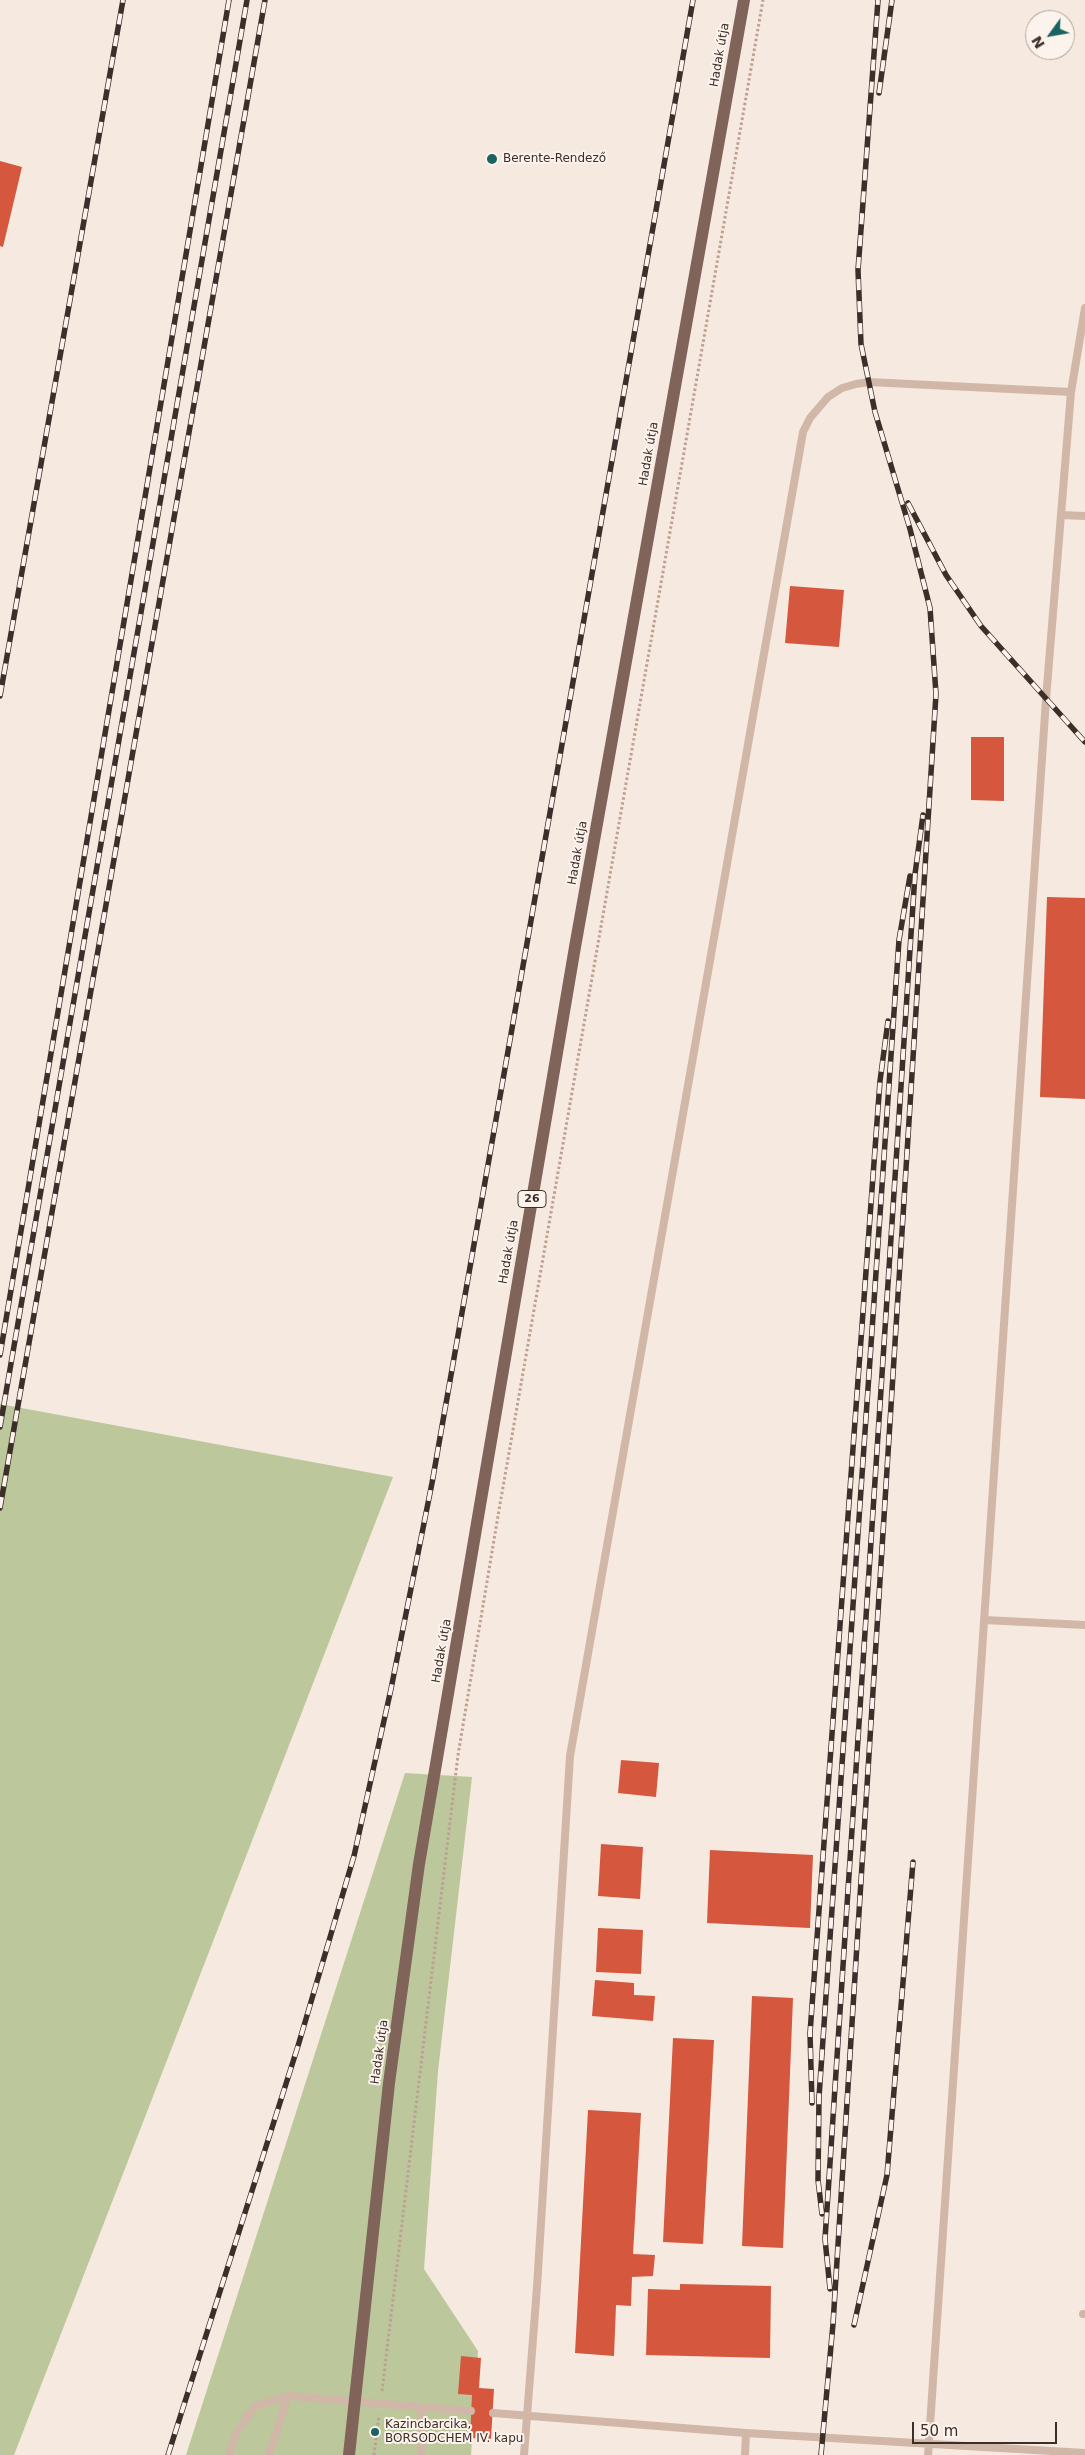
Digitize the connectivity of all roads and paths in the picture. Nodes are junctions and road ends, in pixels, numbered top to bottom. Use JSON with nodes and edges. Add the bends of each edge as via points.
{"nodes":[{"id":1,"x":744,"y":0,"type":"edge"},
{"id":2,"x":763,"y":0,"type":"edge"},
{"id":3,"x":1085,"y":308,"type":"edge"},
{"id":4,"x":1070,"y":392,"type":"junction"},
{"id":5,"x":1061,"y":515,"type":"junction"},
{"id":6,"x":1085,"y":516,"type":"edge"},
{"id":7,"x":984,"y":1620,"type":"junction"},
{"id":8,"x":1085,"y":1625,"type":"edge"},
{"id":9,"x":288,"y":2396,"type":"junction"},
{"id":10,"x":354,"y":2403,"type":"junction"},
{"id":11,"x":380,"y":2405,"type":"junction"},
{"id":12,"x":421,"y":2408,"type":"junction"},
{"id":13,"x":471,"y":2411,"type":"dead end"},
{"id":14,"x":493,"y":2413,"type":"dead end"},
{"id":15,"x":526,"y":2415,"type":"junction"},
{"id":16,"x":746,"y":2433,"type":"junction"},
{"id":17,"x":929,"y":2445,"type":"junction"},
{"id":18,"x":1085,"y":2454,"type":"edge"},
{"id":19,"x":229,"y":2455,"type":"edge"},
{"id":20,"x":269,"y":2455,"type":"edge"},
{"id":21,"x":349,"y":2455,"type":"edge"},
{"id":22,"x":374,"y":2455,"type":"edge"},
{"id":23,"x":421,"y":2455,"type":"edge"},
{"id":24,"x":524,"y":2455,"type":"edge"},
{"id":25,"x":745,"y":2455,"type":"edge"},
{"id":26,"x":928,"y":2455,"type":"edge"}],
"edges":[{"from":1,"to":10,"type":"main road","name":"Hadak útja","number":"26","via":[[575,947],[420,1864],[389,2083]]},
{"from":2,"to":11,"type":"path","via":[[458,1755]]},
{"from":3,"to":4,"type":"lane"},
{"from":4,"to":5,"type":"lane"},
{"from":4,"to":15,"type":"lane","via":[[878,382],[856,384],[828,397],[803,432],[570,1756]]},
{"from":5,"to":6,"type":"lane"},
{"from":5,"to":7,"type":"lane"},
{"from":7,"to":8,"type":"lane"},
{"from":7,"to":17,"type":"lane"},
{"from":9,"to":10,"type":"lane"},
{"from":9,"to":19,"type":"lane","via":[[256,2406],[236,2433]]},
{"from":9,"to":20,"type":"lane"},
{"from":10,"to":11,"type":"lane"},
{"from":10,"to":21,"type":"main road","name":"Hadak útja","number":"26"},
{"from":11,"to":12,"type":"lane"},
{"from":11,"to":22,"type":"path"},
{"from":12,"to":13,"type":"lane"},
{"from":12,"to":23,"type":"lane"},
{"from":14,"to":15,"type":"lane"},
{"from":15,"to":16,"type":"lane"},
{"from":15,"to":24,"type":"lane"},
{"from":16,"to":17,"type":"lane"},
{"from":16,"to":25,"type":"lane"},
{"from":17,"to":18,"type":"lane"},
{"from":17,"to":26,"type":"lane"}]}
